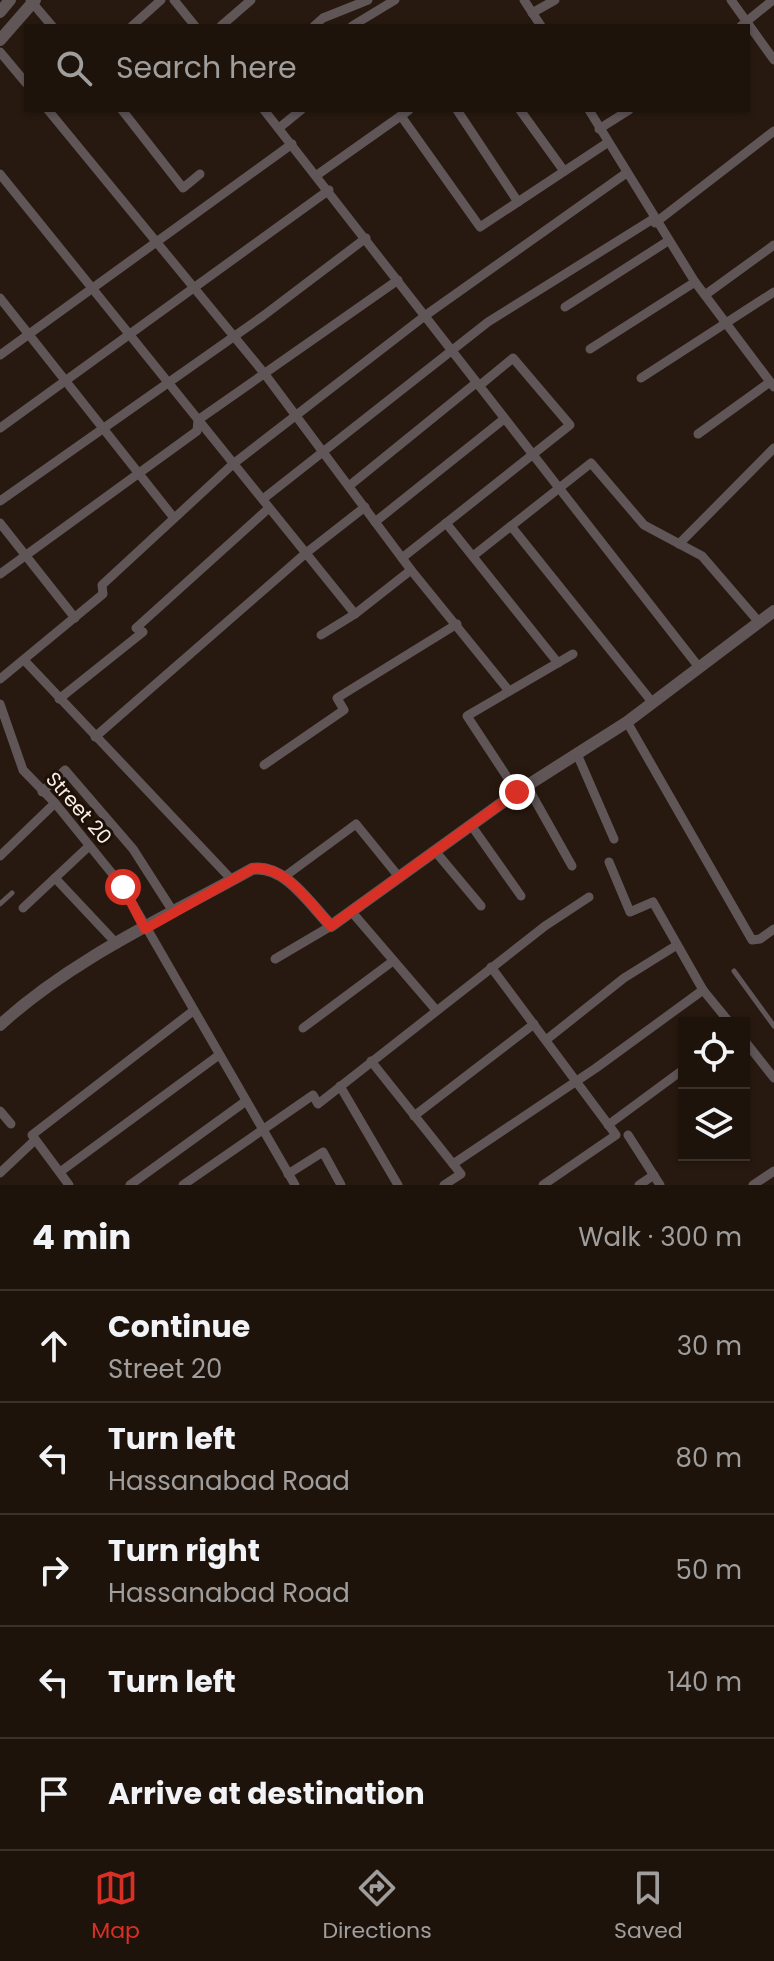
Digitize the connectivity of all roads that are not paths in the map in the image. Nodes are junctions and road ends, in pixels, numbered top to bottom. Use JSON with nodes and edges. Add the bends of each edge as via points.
{"nodes":[{"id":1,"x":10,"y":0,"type":"edge"},
{"id":2,"x":161,"y":0,"type":"edge"},
{"id":3,"x":174,"y":0,"type":"edge"},
{"id":4,"x":251,"y":0,"type":"edge"},
{"id":5,"x":368,"y":0,"type":"edge"},
{"id":6,"x":395,"y":0,"type":"edge"},
{"id":7,"x":524,"y":0,"type":"edge"},
{"id":8,"x":555,"y":0,"type":"edge"},
{"id":9,"x":731,"y":0,"type":"edge"},
{"id":10,"x":773,"y":0,"type":"edge"},
{"id":11,"x":32,"y":1,"type":"edge"},
{"id":12,"x":0,"y":12,"type":"edge"},
{"id":13,"x":534,"y":21,"type":"edge"},
{"id":14,"x":50,"y":24,"type":"edge"},
{"id":15,"x":134,"y":24,"type":"edge"},
{"id":16,"x":193,"y":24,"type":"edge"},
{"id":17,"x":223,"y":24,"type":"edge"},
{"id":18,"x":316,"y":24,"type":"edge"},
{"id":19,"x":355,"y":24,"type":"edge"},
{"id":20,"x":744,"y":24,"type":"edge"},
{"id":21,"x":750,"y":31,"type":"edge"},
{"id":22,"x":0,"y":40,"type":"edge"},
{"id":23,"x":0,"y":52,"type":"edge"},
{"id":24,"x":774,"y":60,"type":"edge"},
{"id":25,"x":24,"y":81,"type":"edge"},
{"id":26,"x":50,"y":112,"type":"edge"},
{"id":27,"x":125,"y":112,"type":"edge"},
{"id":28,"x":266,"y":112,"type":"edge"},
{"id":29,"x":299,"y":112,"type":"edge"},
{"id":30,"x":458,"y":112,"type":"edge"},
{"id":31,"x":521,"y":112,"type":"edge"},
{"id":32,"x":590,"y":112,"type":"edge"},
{"id":33,"x":626,"y":112,"type":"edge"},
{"id":34,"x":405,"y":113,"type":"edge"},
{"id":35,"x":279,"y":128,"type":"junction"},
{"id":36,"x":599,"y":129,"type":"junction"},
{"id":37,"x":774,"y":131,"type":"edge"},
{"id":38,"x":607,"y":143,"type":"junction"},
{"id":39,"x":292,"y":144,"type":"junction"},
{"id":40,"x":564,"y":171,"type":"junction"},
{"id":41,"x":0,"y":174,"type":"edge"},
{"id":42,"x":200,"y":174,"type":"dead end"},
{"id":43,"x":625,"y":174,"type":"junction"},
{"id":44,"x":317,"y":175,"type":"junction"},
{"id":45,"x":329,"y":190,"type":"junction"},
{"id":46,"x":518,"y":202,"type":"junction"},
{"id":47,"x":654,"y":221,"type":"junction"},
{"id":48,"x":366,"y":238,"type":"junction"},
{"id":49,"x":668,"y":241,"type":"junction"},
{"id":50,"x":158,"y":242,"type":"junction"},
{"id":51,"x":774,"y":245,"type":"edge"},
{"id":52,"x":398,"y":280,"type":"junction"},
{"id":53,"x":695,"y":282,"type":"junction"},
{"id":54,"x":94,"y":288,"type":"junction"},
{"id":55,"x":195,"y":288,"type":"junction"},
{"id":56,"x":774,"y":292,"type":"edge"},
{"id":57,"x":705,"y":295,"type":"junction"},
{"id":58,"x":0,"y":298,"type":"edge"},
{"id":59,"x":565,"y":307,"type":"dead end"},
{"id":60,"x":426,"y":315,"type":"junction"},
{"id":61,"x":727,"y":324,"type":"junction"},
{"id":62,"x":130,"y":334,"type":"junction"},
{"id":63,"x":28,"y":335,"type":"junction"},
{"id":64,"x":234,"y":335,"type":"junction"},
{"id":65,"x":590,"y":349,"type":"dead end"},
{"id":66,"x":451,"y":351,"type":"junction"},
{"id":67,"x":0,"y":355,"type":"edge"},
{"id":68,"x":264,"y":373,"type":"junction"},
{"id":69,"x":641,"y":378,"type":"dead end"},
{"id":70,"x":771,"y":378,"type":"edge"},
{"id":71,"x":65,"y":382,"type":"junction"},
{"id":72,"x":168,"y":382,"type":"junction"},
{"id":73,"x":478,"y":385,"type":"junction"},
{"id":74,"x":297,"y":415,"type":"junction"},
{"id":75,"x":504,"y":419,"type":"junction"},
{"id":76,"x":198,"y":420,"type":"junction"},
{"id":77,"x":0,"y":428,"type":"edge"},
{"id":78,"x":103,"y":429,"type":"junction"},
{"id":79,"x":698,"y":434,"type":"dead end"},
{"id":80,"x":774,"y":448,"type":"edge"},
{"id":81,"x":325,"y":452,"type":"junction"},
{"id":82,"x":532,"y":455,"type":"junction"},
{"id":83,"x":233,"y":464,"type":"junction"},
{"id":84,"x":139,"y":474,"type":"junction"},
{"id":85,"x":349,"y":486,"type":"junction"},
{"id":86,"x":558,"y":489,"type":"junction"},
{"id":87,"x":263,"y":499,"type":"junction"},
{"id":88,"x":0,"y":501,"type":"edge"},
{"id":89,"x":365,"y":507,"type":"junction"},
{"id":90,"x":269,"y":508,"type":"junction"},
{"id":91,"x":174,"y":518,"type":"junction"},
{"id":92,"x":375,"y":522,"type":"junction"},
{"id":93,"x":0,"y":523,"type":"edge"},
{"id":94,"x":446,"y":523,"type":"junction"},
{"id":95,"x":511,"y":526,"type":"junction"},
{"id":96,"x":679,"y":544,"type":"junction"},
{"id":97,"x":306,"y":553,"type":"junction"},
{"id":98,"x":25,"y":555,"type":"junction"},
{"id":99,"x":473,"y":556,"type":"junction"},
{"id":100,"x":402,"y":558,"type":"junction"},
{"id":101,"x":411,"y":570,"type":"junction"},
{"id":102,"x":0,"y":574,"type":"edge"},
{"id":103,"x":774,"y":611,"type":"edge"},
{"id":104,"x":355,"y":614,"type":"junction"},
{"id":105,"x":75,"y":618,"type":"junction"},
{"id":106,"x":758,"y":621,"type":"junction"},
{"id":107,"x":457,"y":624,"type":"junction"},
{"id":108,"x":321,"y":635,"type":"dead end"},
{"id":109,"x":573,"y":654,"type":"dead end"},
{"id":110,"x":24,"y":660,"type":"junction"},
{"id":111,"x":558,"y":663,"type":"junction"},
{"id":112,"x":698,"y":666,"type":"junction"},
{"id":113,"x":0,"y":679,"type":"edge"},
{"id":114,"x":509,"y":691,"type":"junction"},
{"id":115,"x":59,"y":699,"type":"junction"},
{"id":116,"x":652,"y":702,"type":"junction"},
{"id":117,"x":0,"y":704,"type":"edge"},
{"id":118,"x":627,"y":722,"type":"junction"},
{"id":119,"x":95,"y":737,"type":"junction"},
{"id":120,"x":577,"y":754,"type":"junction"},
{"id":121,"x":264,"y":765,"type":"dead end"},
{"id":122,"x":522,"y":789,"type":"junction"},
{"id":123,"x":42,"y":792,"type":"junction"},
{"id":124,"x":55,"y":803,"type":"junction"},
{"id":125,"x":471,"y":825,"type":"junction"},
{"id":126,"x":614,"y":839,"type":"dead end"},
{"id":127,"x":88,"y":847,"type":"junction"},
{"id":128,"x":435,"y":851,"type":"junction"},
{"id":129,"x":0,"y":856,"type":"edge"},
{"id":130,"x":609,"y":862,"type":"dead end"},
{"id":131,"x":572,"y":866,"type":"dead end"},
{"id":132,"x":284,"y":877,"type":"junction"},
{"id":133,"x":399,"y":877,"type":"junction"},
{"id":134,"x":55,"y":878,"type":"junction"},
{"id":135,"x":232,"y":880,"type":"junction"},
{"id":136,"x":12,"y":893,"type":"dead end"},
{"id":137,"x":521,"y":896,"type":"dead end"},
{"id":138,"x":589,"y":897,"type":"dead end"},
{"id":139,"x":0,"y":904,"type":"edge"},
{"id":140,"x":481,"y":906,"type":"dead end"},
{"id":141,"x":23,"y":908,"type":"dead end"},
{"id":142,"x":351,"y":911,"type":"junction"},
{"id":143,"x":174,"y":913,"type":"junction"},
{"id":144,"x":331,"y":926,"type":"junction"},
{"id":145,"x":145,"y":929,"type":"junction"},
{"id":146,"x":774,"y":929,"type":"edge"},
{"id":147,"x":117,"y":944,"type":"junction"},
{"id":148,"x":677,"y":945,"type":"junction"},
{"id":149,"x":275,"y":959,"type":"dead end"},
{"id":150,"x":393,"y":961,"type":"junction"},
{"id":151,"x":491,"y":967,"type":"junction"},
{"id":152,"x":734,"y":971,"type":"dead end"},
{"id":153,"x":703,"y":990,"type":"junction"},
{"id":154,"x":436,"y":1010,"type":"junction"},
{"id":155,"x":193,"y":1011,"type":"junction"},
{"id":156,"x":725,"y":1017,"type":"edge"},
{"id":157,"x":534,"y":1024,"type":"junction"},
{"id":158,"x":0,"y":1025,"type":"edge"},
{"id":159,"x":774,"y":1026,"type":"edge"},
{"id":160,"x":303,"y":1028,"type":"dead end"},
{"id":161,"x":546,"y":1040,"type":"junction"},
{"id":162,"x":750,"y":1048,"type":"edge"},
{"id":163,"x":219,"y":1055,"type":"junction"},
{"id":164,"x":371,"y":1061,"type":"junction"},
{"id":165,"x":678,"y":1073,"type":"edge"},
{"id":166,"x":774,"y":1078,"type":"edge"},
{"id":167,"x":575,"y":1080,"type":"junction"},
{"id":168,"x":340,"y":1086,"type":"junction"},
{"id":169,"x":246,"y":1101,"type":"junction"},
{"id":170,"x":0,"y":1111,"type":"edge"},
{"id":171,"x":414,"y":1116,"type":"junction"},
{"id":172,"x":11,"y":1124,"type":"dead end"},
{"id":173,"x":608,"y":1125,"type":"junction"},
{"id":174,"x":263,"y":1131,"type":"junction"},
{"id":175,"x":628,"y":1135,"type":"dead end"},
{"id":176,"x":35,"y":1140,"type":"junction"},
{"id":177,"x":453,"y":1164,"type":"junction"},
{"id":178,"x":774,"y":1171,"type":"edge"},
{"id":179,"x":60,"y":1172,"type":"junction"},
{"id":180,"x":0,"y":1173,"type":"edge"},
{"id":181,"x":654,"y":1175,"type":"junction"},
{"id":182,"x":291,"y":1181,"type":"edge"},
{"id":183,"x":69,"y":1185,"type":"edge"},
{"id":184,"x":130,"y":1185,"type":"edge"},
{"id":185,"x":183,"y":1185,"type":"edge"},
{"id":186,"x":341,"y":1185,"type":"edge"},
{"id":187,"x":398,"y":1185,"type":"edge"},
{"id":188,"x":444,"y":1185,"type":"edge"},
{"id":189,"x":543,"y":1185,"type":"edge"},
{"id":190,"x":639,"y":1185,"type":"edge"},
{"id":191,"x":660,"y":1185,"type":"edge"},
{"id":192,"x":753,"y":1185,"type":"edge"}],
"edges":[{"from":1,"to":12,"type":"street"},
{"from":2,"to":15,"type":"street"},
{"from":3,"to":16,"type":"street"},
{"from":4,"to":17,"type":"street"},
{"from":5,"to":18,"type":"street"},
{"from":6,"to":19,"type":"street"},
{"from":7,"to":13,"type":"street"},
{"from":8,"to":13,"type":"street"},
{"from":9,"to":20,"type":"street"},
{"from":10,"to":20,"type":"street"},
{"from":11,"to":14,"type":"street"},
{"from":11,"to":22,"type":"street"},
{"from":21,"to":24,"type":"street"},
{"from":23,"to":25,"type":"street"},
{"from":26,"to":50,"type":"street"},
{"from":27,"to":42,"type":"street","via":[[183,188]]},
{"from":28,"to":35,"type":"street"},
{"from":29,"to":35,"type":"street"},
{"from":30,"to":46,"type":"street"},
{"from":31,"to":40,"type":"street"},
{"from":32,"to":36,"type":"street"},
{"from":33,"to":36,"type":"street"},
{"from":34,"to":44,"type":"street"},
{"from":34,"to":46,"type":"street","via":[[480,227]]},
{"from":35,"to":39,"type":"street"},
{"from":36,"to":38,"type":"street"},
{"from":37,"to":47,"type":"street"},
{"from":38,"to":40,"type":"street"},
{"from":38,"to":43,"type":"street"},
{"from":39,"to":44,"type":"street"},
{"from":39,"to":50,"type":"street"},
{"from":40,"to":46,"type":"street"},
{"from":41,"to":54,"type":"street"},
{"from":43,"to":47,"type":"street"},
{"from":43,"to":60,"type":"street"},
{"from":44,"to":45,"type":"street"},
{"from":45,"to":48,"type":"street"},
{"from":45,"to":55,"type":"street"},
{"from":47,"to":49,"type":"street"},
{"from":47,"to":66,"type":"street","via":[[488,322]]},
{"from":48,"to":52,"type":"street"},
{"from":48,"to":64,"type":"street"},
{"from":49,"to":53,"type":"street"},
{"from":49,"to":59,"type":"street"},
{"from":50,"to":54,"type":"street"},
{"from":50,"to":55,"type":"street"},
{"from":51,"to":57,"type":"street"},
{"from":52,"to":60,"type":"street"},
{"from":52,"to":68,"type":"street"},
{"from":53,"to":57,"type":"street"},
{"from":53,"to":65,"type":"street"},
{"from":54,"to":62,"type":"street"},
{"from":54,"to":63,"type":"street"},
{"from":55,"to":62,"type":"street"},
{"from":55,"to":64,"type":"street"},
{"from":56,"to":61,"type":"street"},
{"from":57,"to":61,"type":"street"},
{"from":58,"to":63,"type":"street"},
{"from":60,"to":66,"type":"street"},
{"from":60,"to":74,"type":"street"},
{"from":61,"to":69,"type":"street"},
{"from":61,"to":70,"type":"street"},
{"from":62,"to":71,"type":"street"},
{"from":62,"to":72,"type":"street"},
{"from":63,"to":67,"type":"street"},
{"from":63,"to":71,"type":"street"},
{"from":64,"to":68,"type":"street"},
{"from":64,"to":72,"type":"street"},
{"from":66,"to":73,"type":"street"},
{"from":66,"to":81,"type":"street"},
{"from":68,"to":74,"type":"street"},
{"from":68,"to":76,"type":"street"},
{"from":70,"to":79,"type":"street"},
{"from":71,"to":77,"type":"street"},
{"from":71,"to":78,"type":"street"},
{"from":72,"to":76,"type":"street"},
{"from":72,"to":78,"type":"street"},
{"from":73,"to":75,"type":"street"},
{"from":73,"to":82,"type":"street","via":[[513,358],[570,425]]},
{"from":73,"to":85,"type":"street"},
{"from":74,"to":81,"type":"street"},
{"from":74,"to":83,"type":"street"},
{"from":75,"to":82,"type":"street"},
{"from":75,"to":92,"type":"street"},
{"from":76,"to":83,"type":"street"},
{"from":76,"to":84,"type":"street","via":[[197,431]]},
{"from":78,"to":84,"type":"street"},
{"from":78,"to":88,"type":"street"},
{"from":80,"to":96,"type":"street"},
{"from":81,"to":85,"type":"street"},
{"from":81,"to":87,"type":"street"},
{"from":82,"to":86,"type":"street"},
{"from":82,"to":94,"type":"street"},
{"from":83,"to":87,"type":"street"},
{"from":83,"to":91,"type":"street"},
{"from":84,"to":91,"type":"street"},
{"from":84,"to":98,"type":"street"},
{"from":85,"to":89,"type":"street"},
{"from":86,"to":95,"type":"street"},
{"from":86,"to":96,"type":"street","via":[[591,463],[644,525]]},
{"from":86,"to":112,"type":"street"},
{"from":87,"to":90,"type":"street"},
{"from":89,"to":92,"type":"street"},
{"from":89,"to":97,"type":"street"},
{"from":90,"to":97,"type":"street"},
{"from":90,"to":115,"type":"street","via":[[136,628],[143,632]]},
{"from":91,"to":105,"type":"street","via":[[102,585],[103,594]]},
{"from":92,"to":100,"type":"street"},
{"from":93,"to":98,"type":"street"},
{"from":94,"to":99,"type":"street"},
{"from":94,"to":100,"type":"street"},
{"from":95,"to":99,"type":"street"},
{"from":95,"to":116,"type":"street"},
{"from":96,"to":106,"type":"street","via":[[702,556]]},
{"from":97,"to":104,"type":"street"},
{"from":97,"to":119,"type":"street"},
{"from":98,"to":102,"type":"street"},
{"from":98,"to":105,"type":"street"},
{"from":99,"to":111,"type":"street"},
{"from":100,"to":101,"type":"street"},
{"from":101,"to":104,"type":"street"},
{"from":101,"to":107,"type":"street"},
{"from":103,"to":106,"type":"street"},
{"from":104,"to":108,"type":"street"},
{"from":105,"to":110,"type":"street"},
{"from":106,"to":112,"type":"street"},
{"from":107,"to":114,"type":"street"},
{"from":107,"to":121,"type":"street","via":[[337,698],[344,710]]},
{"from":109,"to":111,"type":"street"},
{"from":110,"to":113,"type":"street"},
{"from":110,"to":115,"type":"street"},
{"from":111,"to":114,"type":"street"},
{"from":112,"to":116,"type":"street"},
{"from":114,"to":122,"type":"street","via":[[467,716],[498,769]]},
{"from":115,"to":119,"type":"street"},
{"from":116,"to":118,"type":"street"},
{"from":117,"to":123,"type":"street","name":"Street 20","via":[[23,770]]},
{"from":118,"to":120,"type":"street"},
{"from":118,"to":146,"type":"street","via":[[752,940]]},
{"from":119,"to":135,"type":"street"},
{"from":120,"to":122,"type":"street"},
{"from":120,"to":126,"type":"street"},
{"from":122,"to":125,"type":"street"},
{"from":122,"to":131,"type":"street"},
{"from":123,"to":124,"type":"street","name":"Street 20"},
{"from":123,"to":143,"type":"street","via":[[65,770],[133,849]]},
{"from":124,"to":127,"type":"street","name":"Street 20"},
{"from":124,"to":129,"type":"street"},
{"from":125,"to":128,"type":"street"},
{"from":125,"to":137,"type":"street"},
{"from":127,"to":134,"type":"street"},
{"from":127,"to":145,"type":"street","name":"Street 20","via":[[123,887]]},
{"from":128,"to":133,"type":"street"},
{"from":128,"to":140,"type":"street"},
{"from":130,"to":148,"type":"street","via":[[630,912],[653,902]]},
{"from":132,"to":133,"type":"street","via":[[356,824]]},
{"from":132,"to":135,"type":"street","via":[[263,867]]},
{"from":132,"to":144,"type":"street"},
{"from":133,"to":142,"type":"street"},
{"from":134,"to":141,"type":"street"},
{"from":134,"to":147,"type":"street"},
{"from":135,"to":143,"type":"street"},
{"from":136,"to":139,"type":"lane"},
{"from":138,"to":151,"type":"street"},
{"from":142,"to":144,"type":"street"},
{"from":142,"to":150,"type":"street"},
{"from":143,"to":145,"type":"street"},
{"from":144,"to":149,"type":"street"},
{"from":145,"to":147,"type":"street"},
{"from":145,"to":155,"type":"street","name":"Street 20"},
{"from":147,"to":158,"type":"street","via":[[31,997]]},
{"from":148,"to":153,"type":"street"},
{"from":148,"to":161,"type":"street","via":[[624,978]]},
{"from":150,"to":154,"type":"street"},
{"from":150,"to":160,"type":"street"},
{"from":151,"to":154,"type":"street"},
{"from":151,"to":157,"type":"street"},
{"from":152,"to":159,"type":"lane"},
{"from":153,"to":156,"type":"street"},
{"from":153,"to":167,"type":"street"},
{"from":154,"to":164,"type":"street"},
{"from":155,"to":163,"type":"street","name":"Street 20"},
{"from":155,"to":176,"type":"street","via":[[32,1135]]},
{"from":157,"to":161,"type":"street"},
{"from":157,"to":171,"type":"street"},
{"from":161,"to":167,"type":"street"},
{"from":162,"to":166,"type":"street"},
{"from":163,"to":169,"type":"street","name":"Street 20"},
{"from":163,"to":179,"type":"street"},
{"from":164,"to":168,"type":"street"},
{"from":164,"to":171,"type":"street"},
{"from":165,"to":173,"type":"street"},
{"from":167,"to":173,"type":"street"},
{"from":167,"to":177,"type":"street"},
{"from":168,"to":174,"type":"street","via":[[318,1104],[313,1095]]},
{"from":168,"to":187,"type":"street"},
{"from":169,"to":174,"type":"street","name":"Street 20"},
{"from":169,"to":184,"type":"street"},
{"from":170,"to":172,"type":"street"},
{"from":171,"to":177,"type":"street"},
{"from":173,"to":189,"type":"street","via":[[616,1135]]},
{"from":174,"to":182,"type":"street","name":"Street 20"},
{"from":174,"to":185,"type":"street"},
{"from":175,"to":181,"type":"street"},
{"from":176,"to":179,"type":"street"},
{"from":176,"to":180,"type":"street"},
{"from":177,"to":188,"type":"street","via":[[461,1174]]},
{"from":178,"to":192,"type":"street"},
{"from":179,"to":183,"type":"street"},
{"from":181,"to":190,"type":"street"},
{"from":181,"to":191,"type":"street"},
{"from":182,"to":186,"type":"street","via":[[323,1152]]}]}
